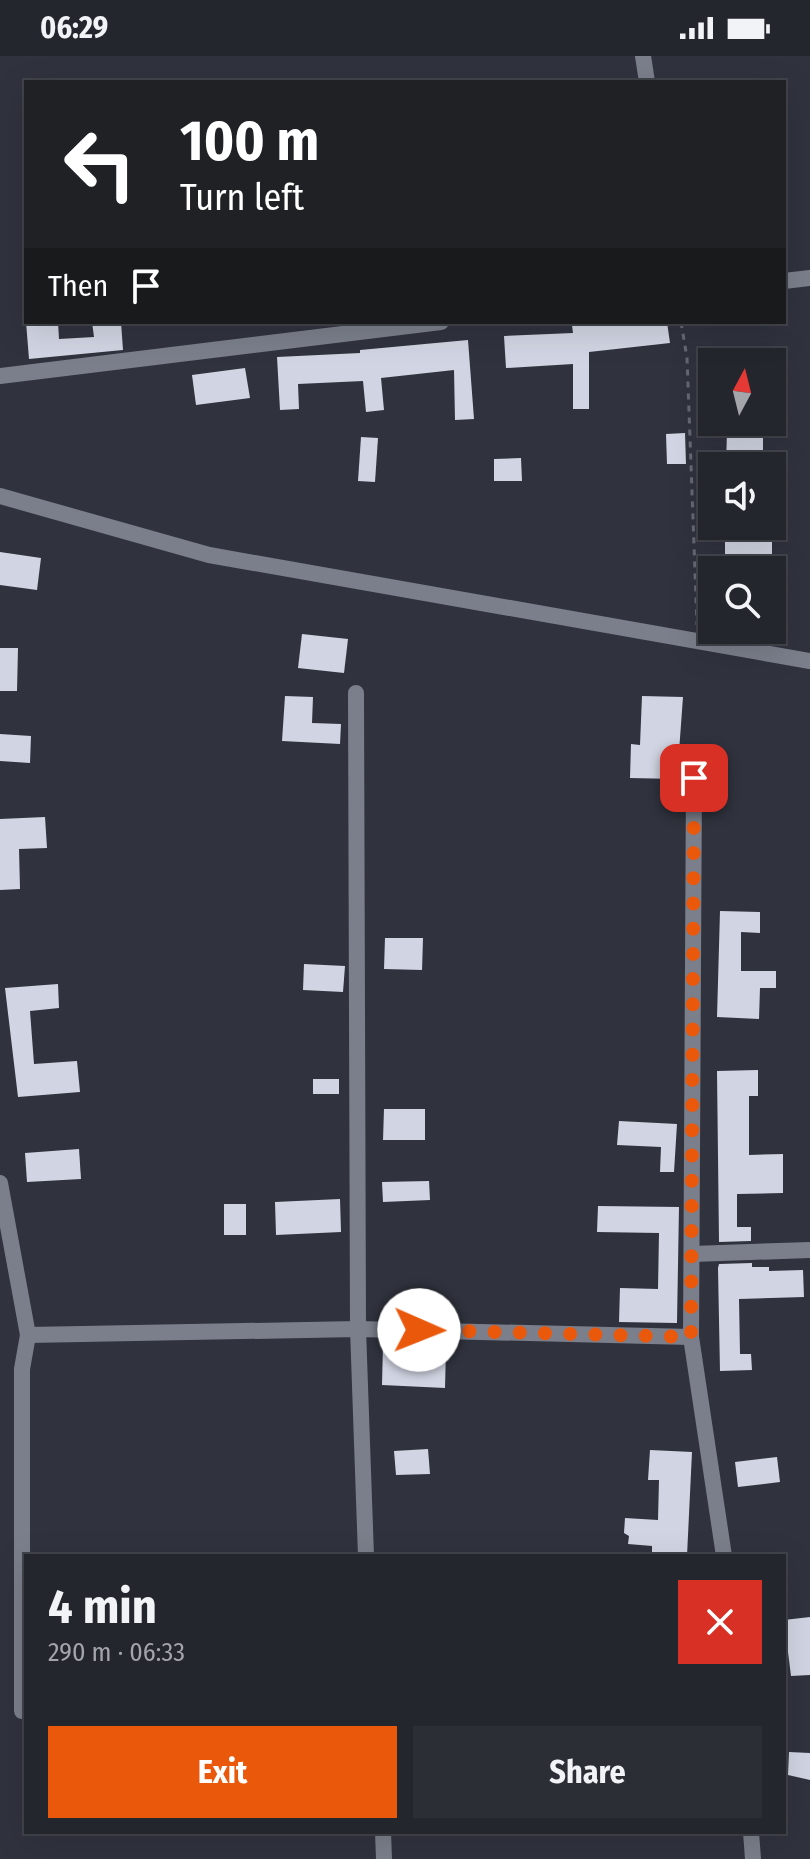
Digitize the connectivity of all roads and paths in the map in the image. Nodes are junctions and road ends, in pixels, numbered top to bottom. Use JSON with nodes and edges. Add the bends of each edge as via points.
{"nodes":[{"id":1,"x":643,"y":56,"type":"edge"},
{"id":2,"x":647,"y":80,"type":"edge"},
{"id":3,"x":810,"y":278,"type":"edge"},
{"id":4,"x":786,"y":281,"type":"edge"},
{"id":5,"x":425,"y":324,"type":"edge"},
{"id":6,"x":681,"y":324,"type":"edge"},
{"id":7,"x":0,"y":376,"type":"edge"},
{"id":8,"x":0,"y":496,"type":"edge"},
{"id":9,"x":698,"y":641,"type":"joint"},
{"id":10,"x":715,"y":644,"type":"edge"},
{"id":11,"x":810,"y":661,"type":"edge"},
{"id":12,"x":356,"y":693,"type":"dead end"},
{"id":13,"x":694,"y":778,"type":"dead end"},
{"id":14,"x":0,"y":1183,"type":"edge"},
{"id":15,"x":810,"y":1250,"type":"edge"},
{"id":16,"x":692,"y":1254,"type":"junction"},
{"id":17,"x":358,"y":1329,"type":"junction"},
{"id":18,"x":28,"y":1335,"type":"junction"},
{"id":19,"x":691,"y":1337,"type":"junction"},
{"id":20,"x":366,"y":1554,"type":"edge"},
{"id":21,"x":724,"y":1554,"type":"edge"},
{"id":22,"x":22,"y":1711,"type":"dead end"},
{"id":23,"x":383,"y":1834,"type":"edge"},
{"id":24,"x":751,"y":1834,"type":"edge"},
{"id":25,"x":384,"y":1859,"type":"edge"},
{"id":26,"x":753,"y":1859,"type":"edge"}],
"edges":[{"from":1,"to":2,"type":"street"},
{"from":3,"to":4,"type":"street"},
{"from":5,"to":7,"type":"street"},
{"from":6,"to":9,"type":"path"},
{"from":8,"to":9,"type":"street","via":[[209,555]]},
{"from":10,"to":11,"type":"street"},
{"from":12,"to":17,"type":"street"},
{"from":13,"to":16,"type":"street"},
{"from":14,"to":18,"type":"street"},
{"from":15,"to":16,"type":"street"},
{"from":16,"to":19,"type":"street"},
{"from":17,"to":18,"type":"street"},
{"from":17,"to":19,"type":"street"},
{"from":17,"to":20,"type":"street"},
{"from":18,"to":22,"type":"street","via":[[22,1369]]},
{"from":19,"to":21,"type":"street"},
{"from":23,"to":25,"type":"street"},
{"from":24,"to":26,"type":"street"}]}
